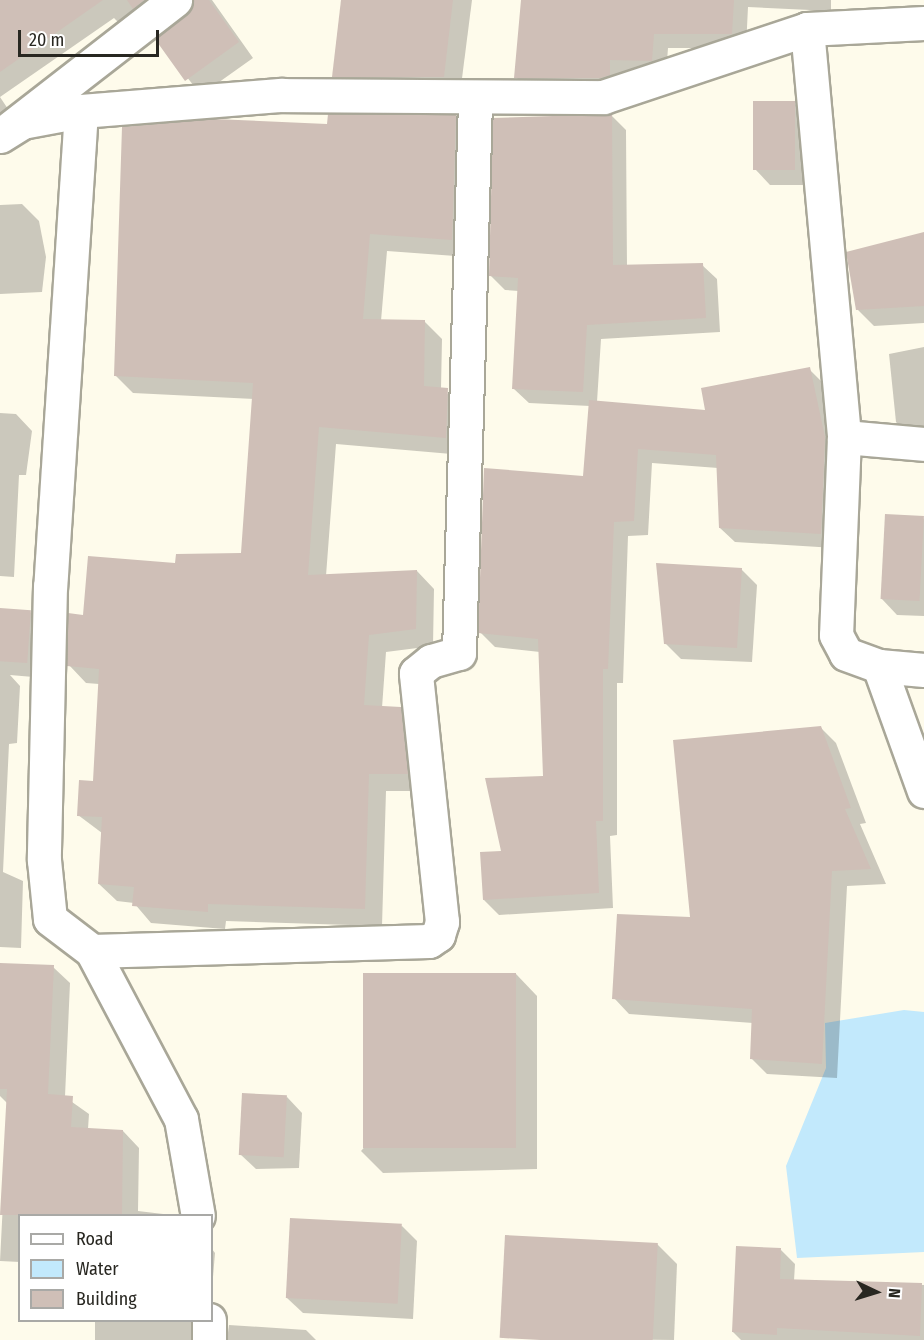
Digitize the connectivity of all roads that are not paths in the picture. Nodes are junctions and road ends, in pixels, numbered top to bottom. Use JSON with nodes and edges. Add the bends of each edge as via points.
{"nodes":[{"id":1,"x":175,"y":0,"type":"edge"},
{"id":2,"x":924,"y":23,"type":"edge"},
{"id":3,"x":807,"y":29,"type":"junction"},
{"id":4,"x":475,"y":100,"type":"junction"},
{"id":5,"x":81,"y":111,"type":"junction"},
{"id":6,"x":3,"y":134,"type":"edge"},
{"id":7,"x":844,"y":437,"type":"junction"},
{"id":8,"x":924,"y":444,"type":"edge"},
{"id":9,"x":879,"y":666,"type":"junction"},
{"id":10,"x":924,"y":670,"type":"edge"},
{"id":11,"x":924,"y":791,"type":"edge"},
{"id":12,"x":92,"y":951,"type":"junction"},
{"id":13,"x":198,"y":1214,"type":"edge"},
{"id":14,"x":209,"y":1322,"type":"edge"},
{"id":15,"x":209,"y":1340,"type":"edge"}],
"edges":[{"from":1,"to":6,"type":"street"},
{"from":2,"to":3,"type":"street"},
{"from":3,"to":4,"type":"street","via":[[603,97]]},
{"from":3,"to":7,"type":"street"},
{"from":4,"to":5,"type":"street","via":[[282,95]]},
{"from":4,"to":12,"type":"street","via":[[459,653],[431,661],[416,673],[442,922],[438,935],[429,942]]},
{"from":5,"to":6,"type":"street","via":[[22,122]]},
{"from":5,"to":12,"type":"street","via":[[50,586],[44,860],[50,919]]},
{"from":7,"to":8,"type":"street"},
{"from":7,"to":9,"type":"street","via":[[836,635],[846,654]]},
{"from":9,"to":10,"type":"street"},
{"from":9,"to":11,"type":"street"},
{"from":12,"to":13,"type":"street","via":[[181,1119]]},
{"from":14,"to":15,"type":"street"}]}
